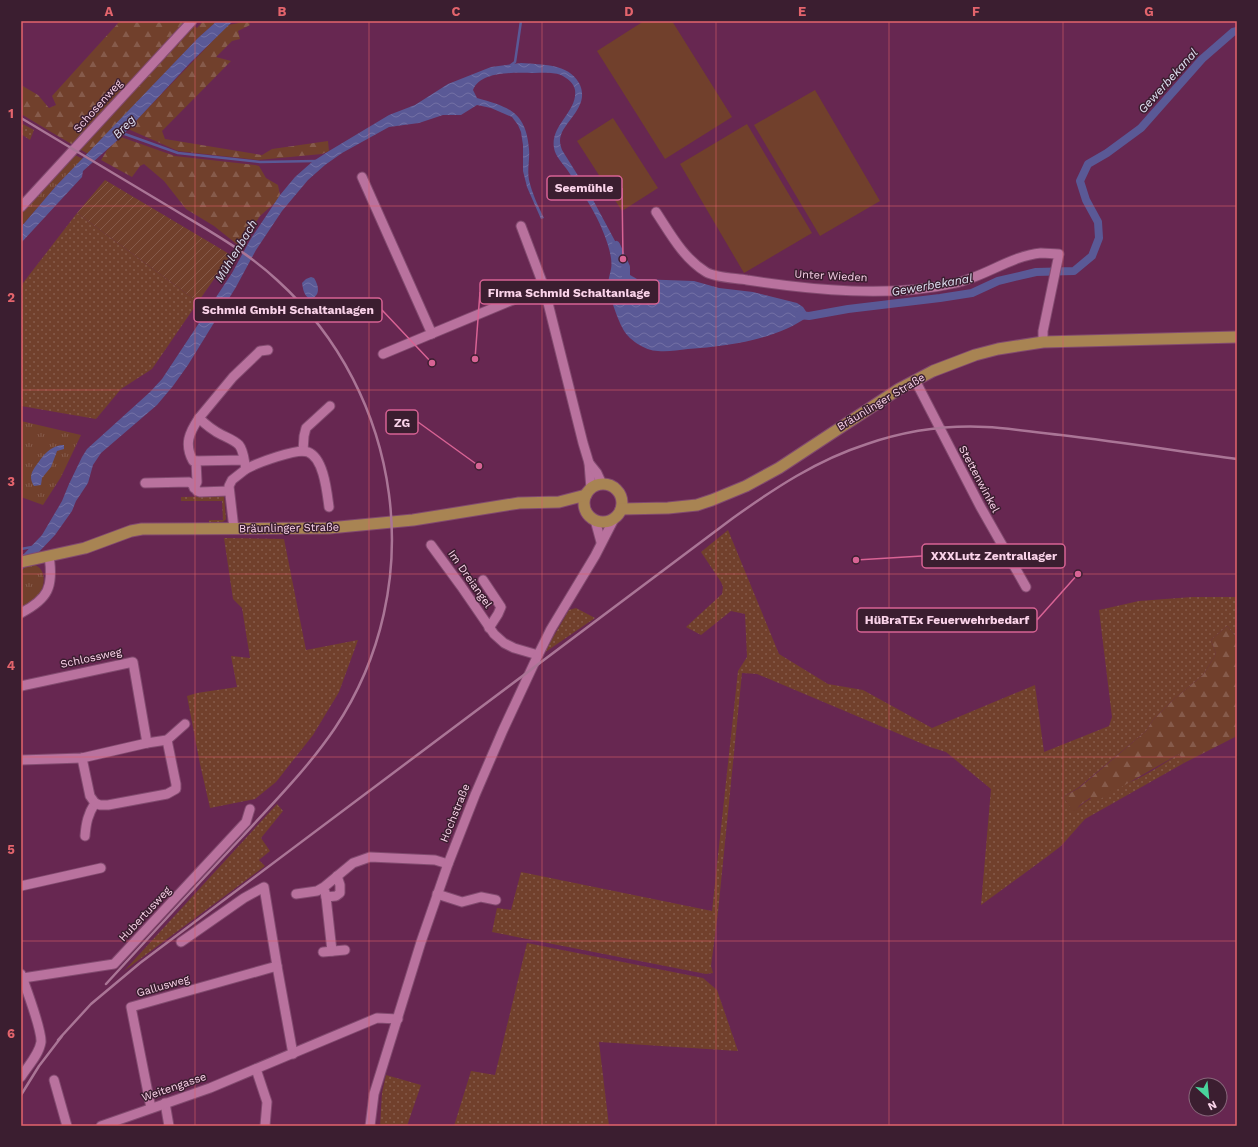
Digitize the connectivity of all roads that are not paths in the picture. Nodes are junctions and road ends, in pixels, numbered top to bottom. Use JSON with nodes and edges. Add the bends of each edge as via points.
{"nodes":[{"id":1,"x":192,"y":21,"type":"edge"},
{"id":2,"x":362,"y":177,"type":"dead end"},
{"id":3,"x":21,"y":207,"type":"edge"},
{"id":4,"x":656,"y":212,"type":"dead end"},
{"id":5,"x":521,"y":226,"type":"dead end"},
{"id":6,"x":544,"y":287,"type":"junction"},
{"id":7,"x":432,"y":334,"type":"junction"},
{"id":8,"x":1237,"y":337,"type":"edge"},
{"id":9,"x":1043,"y":342,"type":"junction"},
{"id":10,"x":268,"y":350,"type":"dead end"},
{"id":11,"x":383,"y":354,"type":"dead end"},
{"id":12,"x":915,"y":380,"type":"junction"},
{"id":13,"x":330,"y":406,"type":"dead end"},
{"id":14,"x":199,"y":418,"type":"junction"},
{"id":15,"x":303,"y":451,"type":"junction"},
{"id":16,"x":196,"y":461,"type":"junction"},
{"id":17,"x":589,"y":463,"type":"junction"},
{"id":18,"x":245,"y":465,"type":"junction"},
{"id":19,"x":145,"y":484,"type":"dead end"},
{"id":20,"x":602,"y":484,"type":"junction"},
{"id":21,"x":194,"y":488,"type":"junction"},
{"id":22,"x":229,"y":491,"type":"junction"},
{"id":23,"x":589,"y":492,"type":"junction"},
{"id":24,"x":621,"y":497,"type":"junction"},
{"id":25,"x":560,"y":502,"type":"junction"},
{"id":26,"x":329,"y":507,"type":"dead end"},
{"id":27,"x":659,"y":508,"type":"junction"},
{"id":28,"x":585,"y":509,"type":"junction"},
{"id":29,"x":621,"y":510,"type":"junction"},
{"id":30,"x":614,"y":519,"type":"junction"},
{"id":31,"x":595,"y":520,"type":"junction"},
{"id":32,"x":234,"y":529,"type":"junction"},
{"id":33,"x":601,"y":542,"type":"junction"},
{"id":34,"x":431,"y":545,"type":"dead end"},
{"id":35,"x":49,"y":556,"type":"junction"},
{"id":36,"x":21,"y":562,"type":"edge"},
{"id":37,"x":483,"y":580,"type":"dead end"},
{"id":38,"x":1026,"y":587,"type":"dead end"},
{"id":39,"x":21,"y":613,"type":"edge"},
{"id":40,"x":489,"y":628,"type":"junction"},
{"id":41,"x":538,"y":655,"type":"junction"},
{"id":42,"x":21,"y":686,"type":"edge"},
{"id":43,"x":186,"y":724,"type":"dead end"},
{"id":44,"x":167,"y":740,"type":"junction"},
{"id":45,"x":147,"y":743,"type":"junction"},
{"id":46,"x":82,"y":758,"type":"junction"},
{"id":47,"x":21,"y":760,"type":"edge"},
{"id":48,"x":95,"y":803,"type":"junction"},
{"id":49,"x":250,"y":809,"type":"dead end"},
{"id":50,"x":85,"y":836,"type":"dead end"},
{"id":51,"x":448,"y":864,"type":"junction"},
{"id":52,"x":101,"y":868,"type":"dead end"},
{"id":53,"x":337,"y":876,"type":"junction"},
{"id":54,"x":21,"y":886,"type":"edge"},
{"id":55,"x":324,"y":887,"type":"junction"},
{"id":56,"x":296,"y":894,"type":"dead end"},
{"id":57,"x":437,"y":894,"type":"junction"},
{"id":58,"x":326,"y":898,"type":"junction"},
{"id":59,"x":496,"y":900,"type":"dead end"},
{"id":60,"x":181,"y":942,"type":"dead end"},
{"id":61,"x":345,"y":950,"type":"dead end"},
{"id":62,"x":277,"y":966,"type":"junction"},
{"id":63,"x":22,"y":976,"type":"edge"},
{"id":64,"x":398,"y":1019,"type":"junction"},
{"id":65,"x":293,"y":1054,"type":"junction"},
{"id":66,"x":256,"y":1069,"type":"junction"},
{"id":67,"x":21,"y":1077,"type":"edge"},
{"id":68,"x":54,"y":1080,"type":"dead end"},
{"id":69,"x":165,"y":1103,"type":"junction"},
{"id":70,"x":151,"y":1108,"type":"junction"},
{"id":71,"x":371,"y":1110,"type":"junction"},
{"id":72,"x":68,"y":1126,"type":"edge"},
{"id":73,"x":101,"y":1126,"type":"edge"},
{"id":74,"x":169,"y":1126,"type":"edge"},
{"id":75,"x":265,"y":1126,"type":"edge"},
{"id":76,"x":364,"y":1126,"type":"edge"},
{"id":77,"x":370,"y":1126,"type":"edge"}],
"edges":[{"from":1,"to":3,"type":"street","name":"Schosenweg"},
{"from":2,"to":7,"type":"street"},
{"from":4,"to":9,"type":"street","name":"Unter Wieden","via":[[683,252],[708,273],[827,290],[935,288],[958,283],[1015,260],[1042,253],[1059,254]]},
{"from":5,"to":6,"type":"street"},
{"from":6,"to":7,"type":"street"},
{"from":6,"to":17,"type":"street"},
{"from":7,"to":11,"type":"street"},
{"from":8,"to":9,"type":"main road","name":"Bräunlinger Straße"},
{"from":9,"to":12,"type":"main road","name":"Bräunlinger Straße","via":[[975,355]]},
{"from":10,"to":14,"type":"street","via":[[260,351],[233,377]]},
{"from":12,"to":27,"type":"main road","name":"Bräunlinger Straße","via":[[779,468],[746,486],[697,505]]},
{"from":12,"to":38,"type":"street","name":"Stettenwinkel","via":[[980,506]]},
{"from":13,"to":15,"type":"street","via":[[306,428]]},
{"from":14,"to":16,"type":"street","via":[[190,430],[188,440],[191,457]]},
{"from":14,"to":18,"type":"street","via":[[238,444]]},
{"from":15,"to":18,"type":"street"},
{"from":15,"to":26,"type":"street","via":[[314,456],[323,471]]},
{"from":16,"to":18,"type":"street"},
{"from":16,"to":21,"type":"street","via":[[197,482]]},
{"from":17,"to":20,"type":"street"},
{"from":17,"to":23,"type":"street"},
{"from":18,"to":22,"type":"street","via":[[232,480]]},
{"from":19,"to":21,"type":"street","via":[[189,482]]},
{"from":20,"to":23,"type":"main road"},
{"from":20,"to":24,"type":"main road","via":[[614,488]]},
{"from":21,"to":22,"type":"street","via":[[197,492]]},
{"from":22,"to":32,"type":"street"},
{"from":23,"to":25,"type":"main road","name":"Bräunlinger Straße"},
{"from":23,"to":28,"type":"main road","via":[[584,502]]},
{"from":24,"to":27,"type":"main road","via":[[633,503]]},
{"from":24,"to":29,"type":"main road"},
{"from":25,"to":28,"type":"main road","name":"Bräunlinger Straße"},
{"from":25,"to":32,"type":"main road","name":"Bräunlinger Straße","via":[[519,503],[413,520],[329,528]]},
{"from":27,"to":29,"type":"main road"},
{"from":28,"to":31,"type":"main road"},
{"from":29,"to":30,"type":"main road"},
{"from":30,"to":31,"type":"main road","via":[[604,522]]},
{"from":30,"to":33,"type":"street","name":"Hochstraße"},
{"from":31,"to":33,"type":"street"},
{"from":32,"to":35,"type":"main road","name":"Bräunlinger Straße","via":[[142,529],[85,548]]},
{"from":33,"to":41,"type":"street","name":"Hochstraße"},
{"from":34,"to":40,"type":"street","name":"Im Dreiangel"},
{"from":35,"to":36,"type":"main road","name":"Bräunlinger Straße"},
{"from":35,"to":39,"type":"street","via":[[50,585],[46,594]]},
{"from":37,"to":40,"type":"street","name":"Im Dreiangel","via":[[501,607]]},
{"from":40,"to":41,"type":"street","name":"Im Dreiangel","via":[[514,648]]},
{"from":41,"to":51,"type":"street","name":"Hochstraße","via":[[502,730]]},
{"from":42,"to":45,"type":"street","name":"Schlossweg","via":[[133,662]]},
{"from":43,"to":44,"type":"street"},
{"from":44,"to":45,"type":"street"},
{"from":44,"to":48,"type":"street","via":[[176,789],[167,794],[108,805]]},
{"from":45,"to":46,"type":"street"},
{"from":46,"to":47,"type":"street"},
{"from":46,"to":48,"type":"street","via":[[90,796]]},
{"from":48,"to":50,"type":"street","via":[[89,812]]},
{"from":49,"to":63,"type":"street","name":"Hubertusweg","via":[[246,822],[114,964]]},
{"from":51,"to":53,"type":"street","via":[[435,860],[370,857],[354,863]]},
{"from":51,"to":57,"type":"street","name":"Hochstraße"},
{"from":52,"to":54,"type":"street"},
{"from":53,"to":55,"type":"street"},
{"from":53,"to":58,"type":"street","via":[[340,893]]},
{"from":55,"to":56,"type":"street"},
{"from":55,"to":58,"type":"street"},
{"from":57,"to":59,"type":"street","via":[[462,902],[481,897]]},
{"from":57,"to":64,"type":"street","name":"Hochstraße"},
{"from":58,"to":61,"type":"street","via":[[328,951]]},
{"from":60,"to":62,"type":"street","via":[[264,887]]},
{"from":62,"to":65,"type":"street"},
{"from":62,"to":70,"type":"street","name":"Gallusweg","via":[[131,1007]]},
{"from":63,"to":67,"type":"street","via":[[41,1042]]},
{"from":64,"to":65,"type":"street","name":"Weitengasse","via":[[377,1018]]},
{"from":64,"to":71,"type":"street","name":"Hochstraße"},
{"from":65,"to":66,"type":"street","name":"Weitengasse"},
{"from":66,"to":69,"type":"street","name":"Weitengasse"},
{"from":66,"to":75,"type":"street","via":[[267,1102]]},
{"from":68,"to":72,"type":"street"},
{"from":69,"to":70,"type":"street","name":"Weitengasse"},
{"from":69,"to":74,"type":"street"},
{"from":70,"to":73,"type":"street","name":"Weitengasse"},
{"from":71,"to":76,"type":"street","name":"Hochstraße"},
{"from":71,"to":77,"type":"street","name":"Hochstraße"}]}
